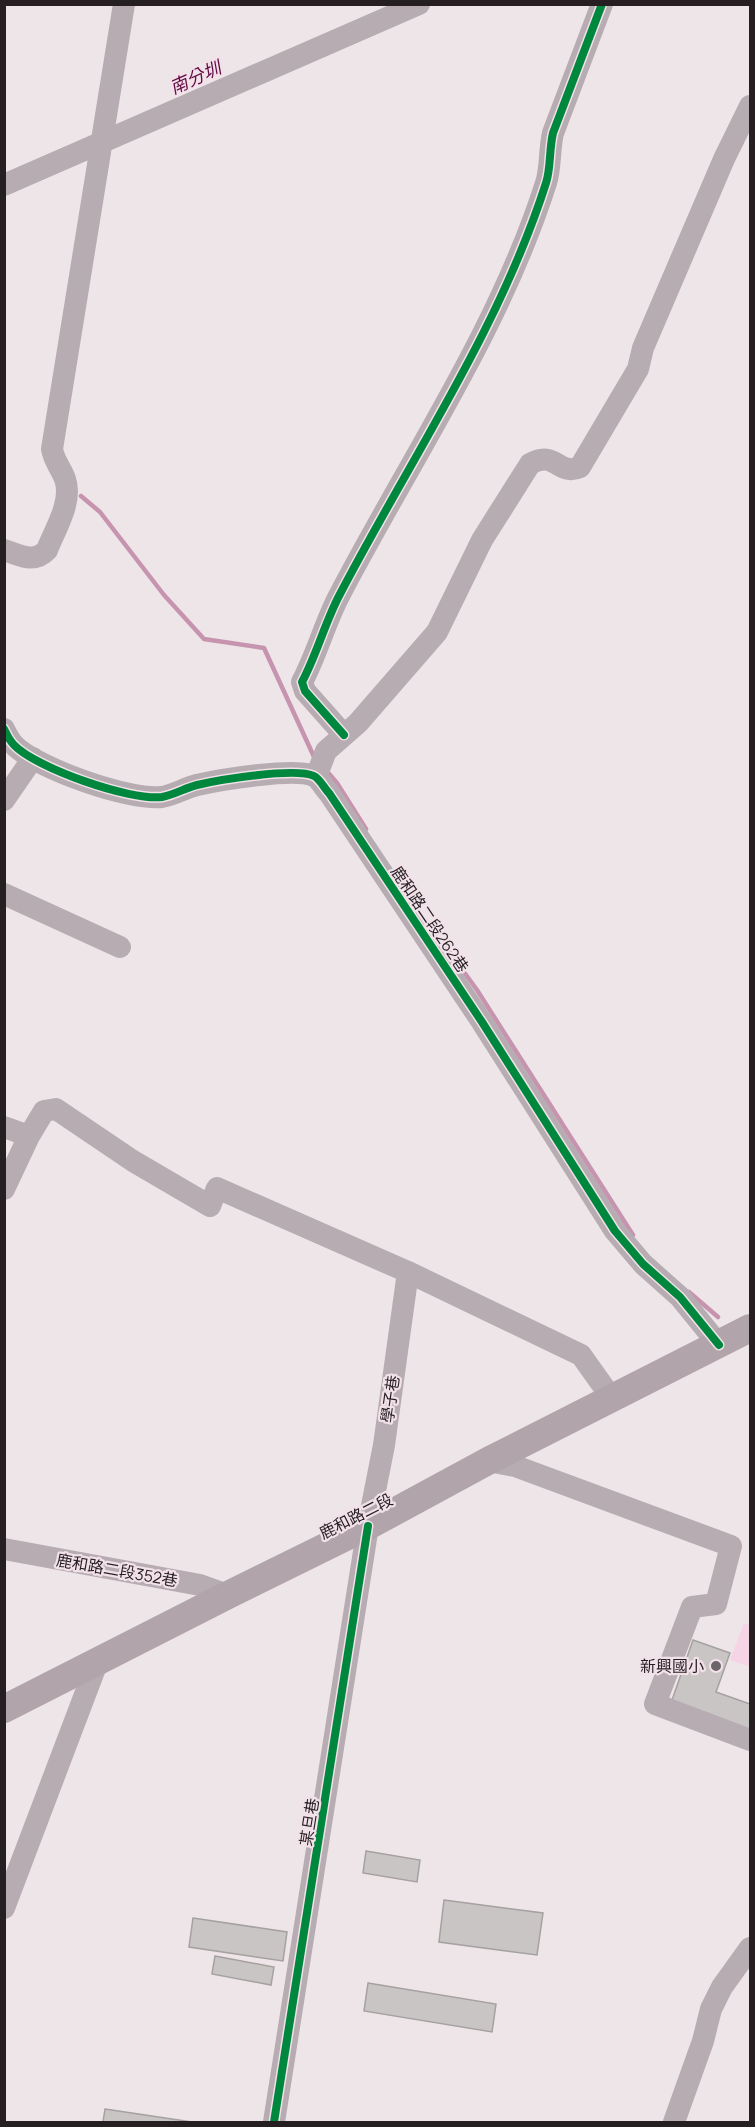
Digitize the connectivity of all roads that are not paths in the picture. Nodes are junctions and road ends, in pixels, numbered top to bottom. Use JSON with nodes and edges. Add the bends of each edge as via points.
{"nodes":[{"id":1,"x":124,"y":4,"type":"edge"},
{"id":2,"x":419,"y":4,"type":"edge"},
{"id":3,"x":602,"y":4,"type":"edge"},
{"id":4,"x":750,"y":106,"type":"edge"},
{"id":5,"x":100,"y":143,"type":"junction"},
{"id":6,"x":4,"y":185,"type":"edge"},
{"id":7,"x":4,"y":550,"type":"edge"},
{"id":8,"x":4,"y":729,"type":"edge"},
{"id":9,"x":344,"y":735,"type":"junction"},
{"id":10,"x":33,"y":758,"type":"junction"},
{"id":11,"x":316,"y":777,"type":"junction"},
{"id":12,"x":4,"y":800,"type":"edge"},
{"id":13,"x":4,"y":894,"type":"edge"},
{"id":14,"x":120,"y":947,"type":"dead end"},
{"id":15,"x":4,"y":1127,"type":"edge"},
{"id":16,"x":29,"y":1136,"type":"junction"},
{"id":17,"x":4,"y":1189,"type":"edge"},
{"id":18,"x":408,"y":1272,"type":"junction"},
{"id":19,"x":750,"y":1328,"type":"edge"},
{"id":20,"x":719,"y":1345,"type":"junction"},
{"id":21,"x":613,"y":1400,"type":"junction"},
{"id":22,"x":488,"y":1461,"type":"junction"},
{"id":23,"x":368,"y":1526,"type":"junction"},
{"id":24,"x":4,"y":1549,"type":"edge"},
{"id":25,"x":228,"y":1595,"type":"junction"},
{"id":26,"x":97,"y":1663,"type":"junction"},
{"id":27,"x":4,"y":1709,"type":"edge"},
{"id":28,"x":750,"y":1740,"type":"edge"},
{"id":29,"x":4,"y":1908,"type":"edge"},
{"id":30,"x":750,"y":1948,"type":"edge"},
{"id":31,"x":274,"y":2122,"type":"edge"},
{"id":32,"x":674,"y":2122,"type":"edge"}],
"edges":[{"from":1,"to":5,"type":"street"},
{"from":2,"to":5,"type":"street"},
{"from":3,"to":9,"type":"street","via":[[553,133],[548,180],[511,280],[339,596],[302,682],[304,691]]},
{"from":4,"to":9,"type":"street","via":[[643,348],[638,369],[580,467],[568,470],[546,459],[530,464],[482,540],[437,632]]},
{"from":5,"to":6,"type":"street"},
{"from":5,"to":7,"type":"street","via":[[52,449],[65,477],[67,500],[41,557],[31,559]]},
{"from":8,"to":10,"type":"street","via":[[15,746]]},
{"from":9,"to":11,"type":"street","via":[[326,751]]},
{"from":10,"to":11,"type":"street","via":[[118,792],[161,797],[195,785],[293,772]]},
{"from":10,"to":12,"type":"street"},
{"from":11,"to":20,"type":"street","name":"鹿和路二段262巷","via":[[482,1022],[615,1231],[643,1264],[680,1297]]},
{"from":13,"to":14,"type":"street"},
{"from":15,"to":16,"type":"street"},
{"from":16,"to":17,"type":"street"},
{"from":16,"to":18,"type":"street","via":[[44,1111],[56,1109],[210,1206],[217,1188]]},
{"from":18,"to":21,"type":"street","via":[[581,1355]]},
{"from":18,"to":23,"type":"street","name":"學子巷","via":[[384,1445]]},
{"from":19,"to":20,"type":"main road","name":"鹿和路二段"},
{"from":20,"to":21,"type":"main road","name":"鹿和路二段"},
{"from":21,"to":22,"type":"main road","name":"鹿和路二段"},
{"from":22,"to":23,"type":"main road","name":"鹿和路二段"},
{"from":22,"to":28,"type":"street","via":[[516,1466],[731,1546],[716,1604],[692,1607],[655,1704]]},
{"from":23,"to":25,"type":"main road","name":"鹿和路二段"},
{"from":23,"to":31,"type":"street","name":"某旦巷"},
{"from":24,"to":25,"type":"street","name":"鹿和路二段352巷","via":[[200,1585]]},
{"from":25,"to":26,"type":"main road","name":"鹿和路二段"},
{"from":26,"to":27,"type":"main road","name":"鹿和路二段"},
{"from":26,"to":29,"type":"street"},
{"from":30,"to":32,"type":"street","via":[[711,2009]]}]}
